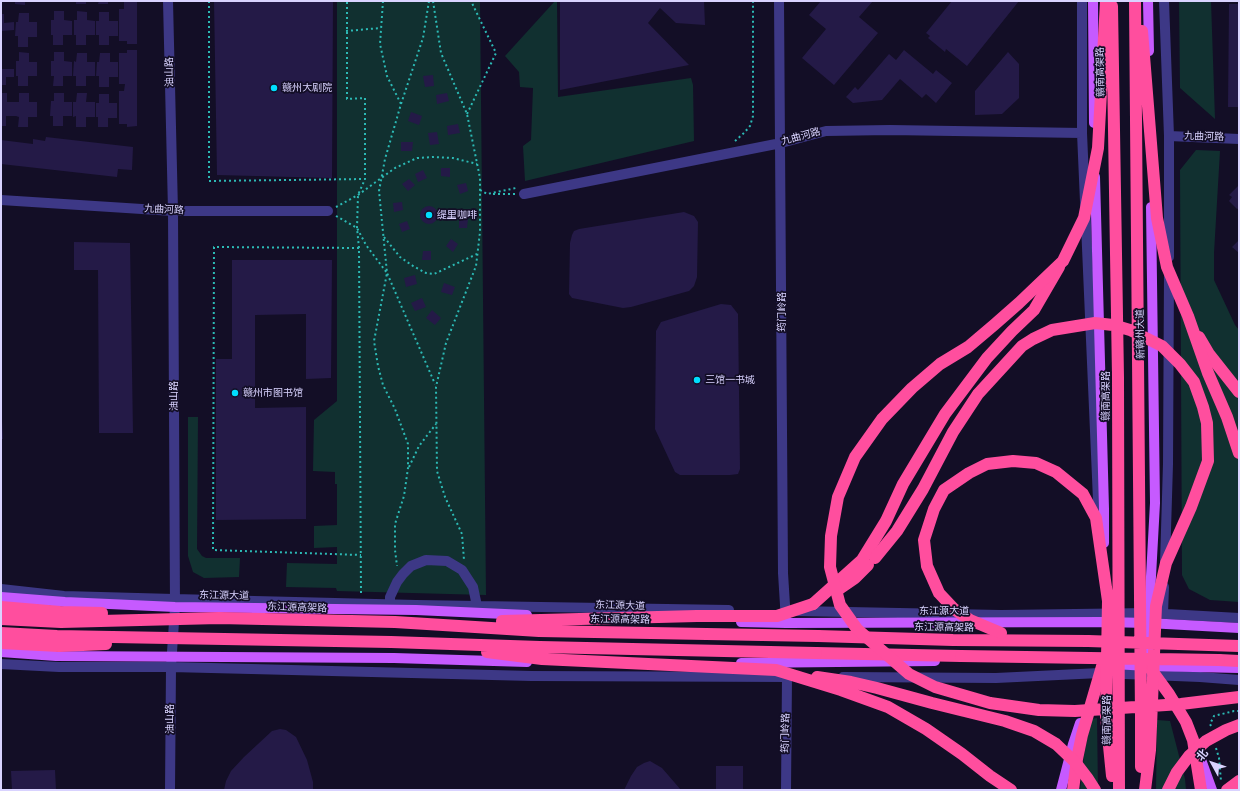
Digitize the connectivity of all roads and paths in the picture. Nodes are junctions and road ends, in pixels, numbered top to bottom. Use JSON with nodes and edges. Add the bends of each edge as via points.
{"nodes":[{"id":1,"x":168,"y":1,"type":"edge"},
{"id":2,"x":209,"y":1,"type":"edge"},
{"id":3,"x":347,"y":1,"type":"edge"},
{"id":4,"x":383,"y":1,"type":"edge"},
{"id":5,"x":429,"y":1,"type":"edge"},
{"id":6,"x":433,"y":1,"type":"edge"},
{"id":7,"x":470,"y":1,"type":"edge"},
{"id":8,"x":753,"y":1,"type":"edge"},
{"id":9,"x":779,"y":1,"type":"edge"},
{"id":10,"x":1082,"y":1,"type":"edge"},
{"id":11,"x":1093,"y":1,"type":"edge"},
{"id":12,"x":1106,"y":1,"type":"edge"},
{"id":13,"x":1112,"y":1,"type":"edge"},
{"id":14,"x":1135,"y":1,"type":"edge"},
{"id":15,"x":1140,"y":1,"type":"edge"},
{"id":16,"x":1148,"y":1,"type":"edge"},
{"id":17,"x":1164,"y":1,"type":"edge"},
{"id":18,"x":381,"y":28,"type":"junction"},
{"id":19,"x":346,"y":31,"type":"junction"},
{"id":20,"x":401,"y":104,"type":"junction"},
{"id":21,"x":466,"y":114,"type":"junction"},
{"id":22,"x":1082,"y":133,"type":"junction"},
{"id":23,"x":1169,"y":136,"type":"junction"},
{"id":24,"x":1239,"y":138,"type":"edge"},
{"id":25,"x":733,"y":142,"type":"dead end"},
{"id":26,"x":781,"y":143,"type":"junction"},
{"id":27,"x":477,"y":164,"type":"junction"},
{"id":28,"x":381,"y":179,"type":"junction"},
{"id":29,"x":365,"y":180,"type":"junction"},
{"id":30,"x":480,"y":190,"type":"junction"},
{"id":31,"x":521,"y":191,"type":"junction"},
{"id":32,"x":487,"y":194,"type":"junction"},
{"id":33,"x":358,"y":195,"type":"junction"},
{"id":34,"x":1,"y":200,"type":"edge"},
{"id":35,"x":328,"y":211,"type":"junction"},
{"id":36,"x":173,"y":212,"type":"junction"},
{"id":37,"x":357,"y":228,"type":"junction"},
{"id":38,"x":383,"y":236,"type":"junction"},
{"id":39,"x":359,"y":248,"type":"junction"},
{"id":40,"x":478,"y":254,"type":"junction"},
{"id":41,"x":1063,"y":261,"type":"junction"},
{"id":42,"x":387,"y":273,"type":"junction"},
{"id":43,"x":1188,"y":316,"type":"junction"},
{"id":44,"x":436,"y":386,"type":"junction"},
{"id":45,"x":1239,"y":392,"type":"edge"},
{"id":46,"x":436,"y":424,"type":"junction"},
{"id":47,"x":1239,"y":452,"type":"edge"},
{"id":48,"x":408,"y":468,"type":"junction"},
{"id":49,"x":361,"y":555,"type":"junction"},
{"id":50,"x":465,"y":575,"type":"junction"},
{"id":51,"x":399,"y":579,"type":"junction"},
{"id":52,"x":1,"y":589,"type":"edge"},
{"id":53,"x":1,"y":597,"type":"edge"},
{"id":54,"x":175,"y":603,"type":"junction"},
{"id":55,"x":362,"y":604,"type":"junction"},
{"id":56,"x":812,"y":604,"type":"junction"},
{"id":57,"x":390,"y":605,"type":"junction"},
{"id":58,"x":477,"y":606,"type":"junction"},
{"id":59,"x":1,"y":607,"type":"edge"},
{"id":60,"x":785,"y":611,"type":"junction"},
{"id":61,"x":1163,"y":613,"type":"junction"},
{"id":62,"x":1103,"y":617,"type":"junction"},
{"id":63,"x":220,"y":618,"type":"junction"},
{"id":64,"x":1148,"y":618,"type":"junction"},
{"id":65,"x":1239,"y":618,"type":"edge"},
{"id":66,"x":1,"y":619,"type":"edge"},
{"id":67,"x":396,"y":622,"type":"junction"},
{"id":68,"x":786,"y":623,"type":"junction"},
{"id":69,"x":1239,"y":628,"type":"edge"},
{"id":70,"x":1,"y":633,"type":"edge"},
{"id":71,"x":224,"y":638,"type":"junction"},
{"id":72,"x":1088,"y":641,"type":"junction"},
{"id":73,"x":391,"y":642,"type":"junction"},
{"id":74,"x":1,"y":643,"type":"edge"},
{"id":75,"x":1239,"y":646,"type":"edge"},
{"id":76,"x":1,"y":652,"type":"edge"},
{"id":77,"x":172,"y":656,"type":"junction"},
{"id":78,"x":1239,"y":661,"type":"edge"},
{"id":79,"x":1,"y":664,"type":"edge"},
{"id":80,"x":1148,"y":666,"type":"junction"},
{"id":81,"x":171,"y":667,"type":"junction"},
{"id":82,"x":1102,"y":668,"type":"junction"},
{"id":83,"x":1239,"y":668,"type":"edge"},
{"id":84,"x":776,"y":670,"type":"junction"},
{"id":85,"x":1155,"y":675,"type":"junction"},
{"id":86,"x":787,"y":677,"type":"junction"},
{"id":87,"x":1239,"y":680,"type":"edge"},
{"id":88,"x":1239,"y":697,"type":"edge"},
{"id":89,"x":1083,"y":714,"type":"junction"},
{"id":90,"x":1239,"y":725,"type":"edge"},
{"id":91,"x":1193,"y":740,"type":"junction"},
{"id":92,"x":1239,"y":781,"type":"edge"},
{"id":93,"x":170,"y":790,"type":"edge"},
{"id":94,"x":786,"y":790,"type":"edge"},
{"id":95,"x":1011,"y":790,"type":"edge"},
{"id":96,"x":1061,"y":790,"type":"edge"},
{"id":97,"x":1066,"y":790,"type":"edge"},
{"id":98,"x":1074,"y":790,"type":"edge"},
{"id":99,"x":1095,"y":790,"type":"edge"},
{"id":100,"x":1113,"y":790,"type":"edge"},
{"id":101,"x":1119,"y":790,"type":"edge"},
{"id":102,"x":1141,"y":790,"type":"edge"},
{"id":103,"x":1145,"y":790,"type":"edge"},
{"id":104,"x":1168,"y":790,"type":"edge"},
{"id":105,"x":1200,"y":790,"type":"edge"},
{"id":106,"x":1212,"y":790,"type":"edge"},
{"id":107,"x":1227,"y":790,"type":"edge"}],
"edges":[{"from":1,"to":36,"type":"street","name":"油山路"},
{"from":2,"to":29,"type":"path","via":[[209,181]]},
{"from":3,"to":19,"type":"path"},
{"from":4,"to":18,"type":"path"},
{"from":5,"to":20,"type":"path","via":[[423,38]]},
{"from":6,"to":21,"type":"path","via":[[441,53]]},
{"from":7,"to":21,"type":"path","via":[[496,53]]},
{"from":8,"to":25,"type":"path","via":[[753,116],[750,126]]},
{"from":9,"to":26,"type":"street","name":"筠门岭路"},
{"from":10,"to":22,"type":"street"},
{"from":11,"to":62,"type":"main road","via":[[1094,140],[1104,510]]},
{"from":12,"to":41,"type":"highway","bridge":true,"via":[[1098,148],[1084,218]]},
{"from":13,"to":101,"type":"highway","name":"赣南高架路","bridge":true,"via":[[1118,385]]},
{"from":14,"to":102,"type":"highway","bridge":true},
{"from":15,"to":43,"type":"highway","bridge":true,"via":[[1157,218],[1167,267]]},
{"from":16,"to":64,"type":"main road","name":"新赣州大道","via":[[1155,503]]},
{"from":17,"to":23,"type":"street"},
{"from":18,"to":19,"type":"path"},
{"from":18,"to":20,"type":"path","via":[[380,44],[387,76]]},
{"from":19,"to":29,"type":"path","via":[[347,99],[365,98]]},
{"from":20,"to":28,"type":"path"},
{"from":21,"to":27,"type":"path"},
{"from":22,"to":26,"type":"street","name":"九曲河路","via":[[826,131]]},
{"from":22,"to":62,"type":"street"},
{"from":23,"to":24,"type":"street","name":"九曲河路"},
{"from":23,"to":61,"type":"street","via":[[1168,464]]},
{"from":26,"to":31,"type":"street","name":"九曲河路"},
{"from":26,"to":60,"type":"street","name":"筠门岭路"},
{"from":27,"to":28,"type":"path","via":[[453,158],[417,158],[395,168]]},
{"from":27,"to":30,"type":"path"},
{"from":28,"to":33,"type":"path"},
{"from":28,"to":38,"type":"path","via":[[379,191]]},
{"from":29,"to":33,"type":"path"},
{"from":30,"to":32,"type":"path"},
{"from":30,"to":40,"type":"path"},
{"from":31,"to":32,"type":"path"},
{"from":31,"to":32,"type":"path"},
{"from":33,"to":35,"type":"path"},
{"from":33,"to":37,"type":"path"},
{"from":34,"to":36,"type":"street","name":"九曲河路"},
{"from":35,"to":36,"type":"street","name":"九曲河路"},
{"from":35,"to":37,"type":"path"},
{"from":36,"to":54,"type":"street","name":"油山路"},
{"from":37,"to":39,"type":"path"},
{"from":37,"to":42,"type":"path"},
{"from":38,"to":40,"type":"path","via":[[400,256],[426,273],[434,274]]},
{"from":38,"to":42,"type":"path"},
{"from":39,"to":49,"type":"path"},
{"from":39,"to":49,"type":"path","via":[[214,247],[213,550]]},
{"from":40,"to":44,"type":"path","via":[[476,266],[446,343]]},
{"from":41,"to":56,"type":"highway","bridge":true,"via":[[1034,310],[987,358],[945,414],[862,560]]},
{"from":41,"to":88,"type":"highway","bridge":true,"via":[[968,347],[940,364],[912,388],[882,418],[855,457],[838,497],[831,536],[830,567],[840,605],[857,629],[909,674],[935,687],[990,703],[1039,710],[1075,711],[1181,704]]},
{"from":42,"to":44,"type":"path"},
{"from":42,"to":48,"type":"path","via":[[374,341],[383,385],[408,444]]},
{"from":43,"to":45,"type":"highway","bridge":true,"via":[[1209,354]]},
{"from":43,"to":47,"type":"highway","bridge":true},
{"from":44,"to":46,"type":"path"},
{"from":46,"to":48,"type":"path","via":[[419,446]]},
{"from":46,"to":50,"type":"path","via":[[437,471],[445,497],[462,534]]},
{"from":48,"to":51,"type":"path","via":[[396,524],[395,550]]},
{"from":49,"to":55,"type":"path"},
{"from":50,"to":51,"type":"street","via":[[462,570],[447,561],[426,560],[411,566]]},
{"from":50,"to":58,"type":"street","via":[[473,587]]},
{"from":51,"to":57,"type":"street","via":[[390,597]]},
{"from":52,"to":54,"type":"street"},
{"from":53,"to":54,"type":"main road","name":"东江源大道","via":[[65,602]]},
{"from":54,"to":55,"type":"street"},
{"from":54,"to":68,"type":"main road","name":"东江源大道"},
{"from":54,"to":77,"type":"street","name":"油山路"},
{"from":55,"to":57,"type":"street"},
{"from":56,"to":67,"type":"highway","bridge":true,"via":[[777,616]]},
{"from":56,"to":103,"type":"highway","bridge":true,"via":[[855,578],[897,531],[953,432],[978,394],[1022,346],[1052,330],[1095,323],[1130,330],[1162,346],[1194,382],[1207,423],[1208,461],[1166,563],[1156,606],[1150,750]]},
{"from":57,"to":58,"type":"street"},
{"from":58,"to":60,"type":"street"},
{"from":59,"to":63,"type":"highway","bridge":true,"via":[[60,612]]},
{"from":60,"to":62,"type":"street"},
{"from":60,"to":68,"type":"street","name":"筠门岭路"},
{"from":61,"to":64,"type":"street"},
{"from":61,"to":65,"type":"street"},
{"from":62,"to":64,"type":"main road","name":"东江源大道"},
{"from":62,"to":68,"type":"main road","name":"东江源大道"},
{"from":62,"to":82,"type":"main road"},
{"from":63,"to":66,"type":"highway","name":"东江源高架路","bridge":true,"via":[[61,622]]},
{"from":63,"to":67,"type":"highway","name":"东江源高架路","bridge":true},
{"from":64,"to":69,"type":"main road","name":"东江源大道"},
{"from":64,"to":80,"type":"main road","name":"新赣州大道"},
{"from":67,"to":72,"type":"highway","name":"东江源高架路","bridge":true,"via":[[539,631]]},
{"from":70,"to":71,"type":"highway","bridge":true},
{"from":71,"to":73,"type":"highway","bridge":true},
{"from":71,"to":74,"type":"highway","bridge":true,"via":[[59,646]]},
{"from":72,"to":75,"type":"highway","name":"东江源高架路","bridge":true},
{"from":72,"to":100,"type":"highway","bridge":true,"via":[[1001,633],[970,620],[954,609],[939,593],[927,566],[924,540],[934,509],[944,490],[988,464],[1013,461],[1036,464],[1056,472],[1083,494],[1096,518],[1108,601],[1106,716]]},
{"from":73,"to":78,"type":"highway","bridge":true},
{"from":73,"to":84,"type":"highway","bridge":true,"via":[[542,659]]},
{"from":76,"to":77,"type":"main road","via":[[56,656]]},
{"from":77,"to":81,"type":"street","name":"油山路"},
{"from":77,"to":82,"type":"main road","via":[[674,664],[982,661]]},
{"from":79,"to":81,"type":"street"},
{"from":80,"to":82,"type":"main road"},
{"from":80,"to":83,"type":"main road"},
{"from":80,"to":85,"type":"main road"},
{"from":81,"to":86,"type":"street","via":[[532,676]]},
{"from":81,"to":93,"type":"street","name":"油山路"},
{"from":82,"to":85,"type":"street"},
{"from":82,"to":86,"type":"street","via":[[996,678]]},
{"from":82,"to":89,"type":"street"},
{"from":82,"to":98,"type":"highway","via":[[1082,735]]},
{"from":84,"to":95,"type":"highway","bridge":true,"via":[[888,707],[926,729]]},
{"from":84,"to":99,"type":"highway","bridge":true,"via":[[851,682],[1005,721],[1034,731],[1056,744],[1075,762]]},
{"from":85,"to":87,"type":"street"},
{"from":85,"to":91,"type":"main road","via":[[1186,722]]},
{"from":86,"to":94,"type":"street","name":"筠门岭路"},
{"from":89,"to":96,"type":"main road"},
{"from":89,"to":97,"type":"street"},
{"from":90,"to":104,"type":"highway","bridge":true,"via":[[1206,741],[1189,756]]},
{"from":91,"to":105,"type":"highway"},
{"from":91,"to":106,"type":"main road"},
{"from":92,"to":107,"type":"highway"}]}
